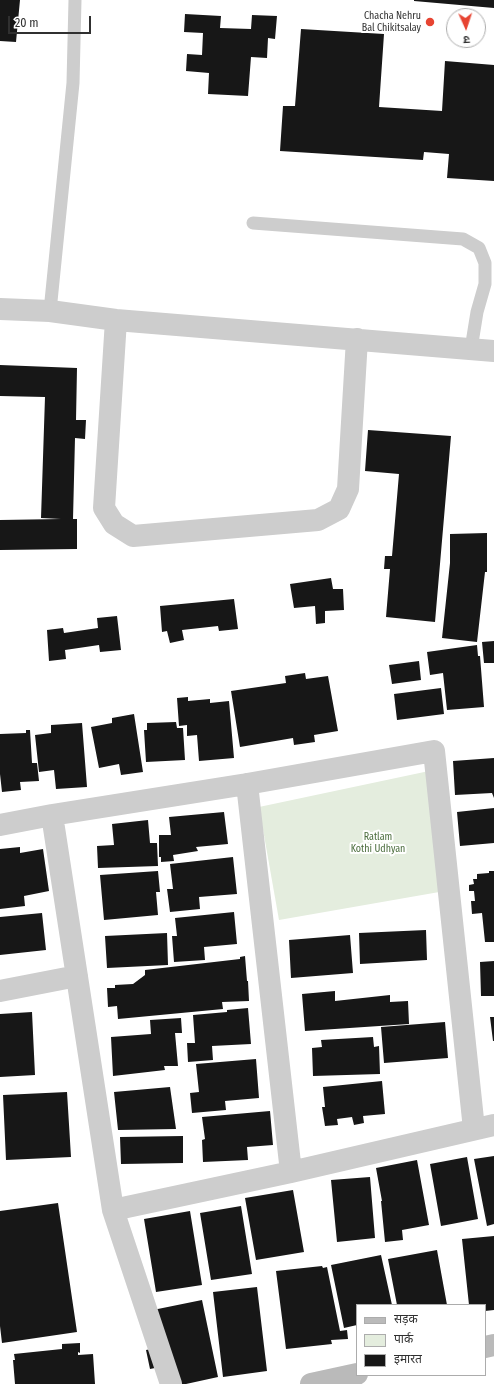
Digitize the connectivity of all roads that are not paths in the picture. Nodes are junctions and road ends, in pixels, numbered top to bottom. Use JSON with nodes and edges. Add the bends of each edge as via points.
{"nodes":[{"id":1,"x":75,"y":0,"type":"edge"},
{"id":2,"x":253,"y":223,"type":"dead end"},
{"id":3,"x":0,"y":309,"type":"edge"},
{"id":4,"x":50,"y":311,"type":"junction"},
{"id":5,"x":116,"y":320,"type":"junction"},
{"id":6,"x":357,"y":339,"type":"junction"},
{"id":7,"x":471,"y":349,"type":"junction"},
{"id":8,"x":494,"y":351,"type":"edge"},
{"id":9,"x":247,"y":784,"type":"junction"},
{"id":10,"x":52,"y":815,"type":"junction"},
{"id":11,"x":0,"y":825,"type":"edge"},
{"id":12,"x":77,"y":976,"type":"junction"},
{"id":13,"x":0,"y":991,"type":"edge"},
{"id":14,"x":484,"y":1127,"type":"edge"},
{"id":15,"x":291,"y":1172,"type":"junction"},
{"id":16,"x":113,"y":1210,"type":"junction"},
{"id":17,"x":356,"y":1374,"type":"edge"},
{"id":18,"x":171,"y":1384,"type":"edge"},
{"id":19,"x":311,"y":1384,"type":"edge"}],
"edges":[{"from":1,"to":4,"type":"lane","via":[[73,83]]},
{"from":2,"to":7,"type":"lane","via":[[462,239],[479,248],[485,263],[485,284]]},
{"from":3,"to":4,"type":"street"},
{"from":4,"to":5,"type":"street"},
{"from":5,"to":6,"type":"street"},
{"from":5,"to":6,"type":"street","via":[[104,508],[114,524],[133,536],[318,520],[339,509],[348,489]]},
{"from":6,"to":7,"type":"street"},
{"from":7,"to":8,"type":"street"},
{"from":9,"to":10,"type":"street"},
{"from":9,"to":14,"type":"street","via":[[434,751]]},
{"from":9,"to":15,"type":"street"},
{"from":10,"to":11,"type":"street"},
{"from":10,"to":12,"type":"street"},
{"from":12,"to":13,"type":"street"},
{"from":12,"to":16,"type":"street"},
{"from":14,"to":15,"type":"street"},
{"from":15,"to":16,"type":"street"},
{"from":16,"to":18,"type":"street"},
{"from":17,"to":19,"type":"main road"}]}
